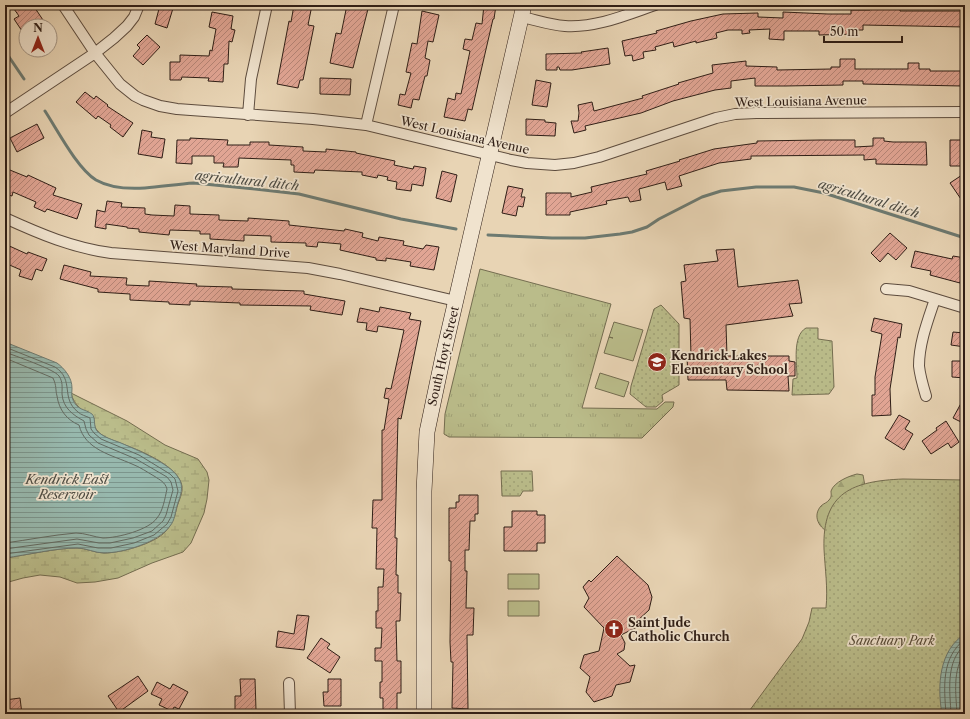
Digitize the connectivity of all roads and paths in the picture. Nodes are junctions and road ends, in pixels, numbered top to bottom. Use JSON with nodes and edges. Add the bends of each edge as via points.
{"nodes":[{"id":1,"x":63,"y":5,"type":"edge"},
{"id":2,"x":139,"y":5,"type":"edge"},
{"id":3,"x":267,"y":5,"type":"edge"},
{"id":4,"x":394,"y":5,"type":"edge"},
{"id":5,"x":655,"y":5,"type":"edge"},
{"id":6,"x":523,"y":11,"type":"edge"},
{"id":7,"x":95,"y":53,"type":"junction"},
{"id":8,"x":965,"y":112,"type":"edge"},
{"id":9,"x":5,"y":113,"type":"edge"},
{"id":10,"x":248,"y":115,"type":"junction"},
{"id":11,"x":366,"y":125,"type":"junction"},
{"id":12,"x":490,"y":156,"type":"junction"},
{"id":13,"x":5,"y":218,"type":"edge"},
{"id":14,"x":886,"y":289,"type":"dead end"},
{"id":15,"x":935,"y":299,"type":"junction"},
{"id":16,"x":456,"y":301,"type":"junction"},
{"id":17,"x":965,"y":308,"type":"edge"},
{"id":18,"x":926,"y":396,"type":"dead end"},
{"id":19,"x":289,"y":683,"type":"dead end"},
{"id":20,"x":290,"y":714,"type":"edge"},
{"id":21,"x":424,"y":714,"type":"edge"}],
"edges":[{"from":1,"to":7,"type":"street","name":"West Louisiana Avenue"},
{"from":2,"to":7,"type":"street","via":[[128,26]]},
{"from":3,"to":10,"type":"street","via":[[251,78]]},
{"from":4,"to":11,"type":"street"},
{"from":5,"to":6,"type":"street","via":[[587,26],[564,26]]},
{"from":6,"to":12,"type":"street","name":"South Hoyt Street"},
{"from":7,"to":9,"type":"street"},
{"from":7,"to":10,"type":"street","name":"West Louisiana Avenue","via":[[120,84],[135,96],[151,103],[177,109]]},
{"from":8,"to":12,"type":"street","name":"West Louisiana Avenue","via":[[734,114],[574,163],[537,164]]},
{"from":10,"to":11,"type":"street","name":"West Louisiana Avenue"},
{"from":11,"to":12,"type":"street","name":"West Louisiana Avenue"},
{"from":12,"to":16,"type":"street","name":"South Hoyt Street"},
{"from":13,"to":16,"type":"street","name":"West Maryland Drive","via":[[50,238],[87,249],[308,268]]},
{"from":14,"to":15,"type":"street","via":[[902,290]]},
{"from":15,"to":17,"type":"street"},
{"from":15,"to":18,"type":"street","via":[[920,357],[920,372]]},
{"from":16,"to":21,"type":"street","name":"South Hoyt Street","via":[[431,408],[425,458]]},
{"from":19,"to":20,"type":"street"}]}
